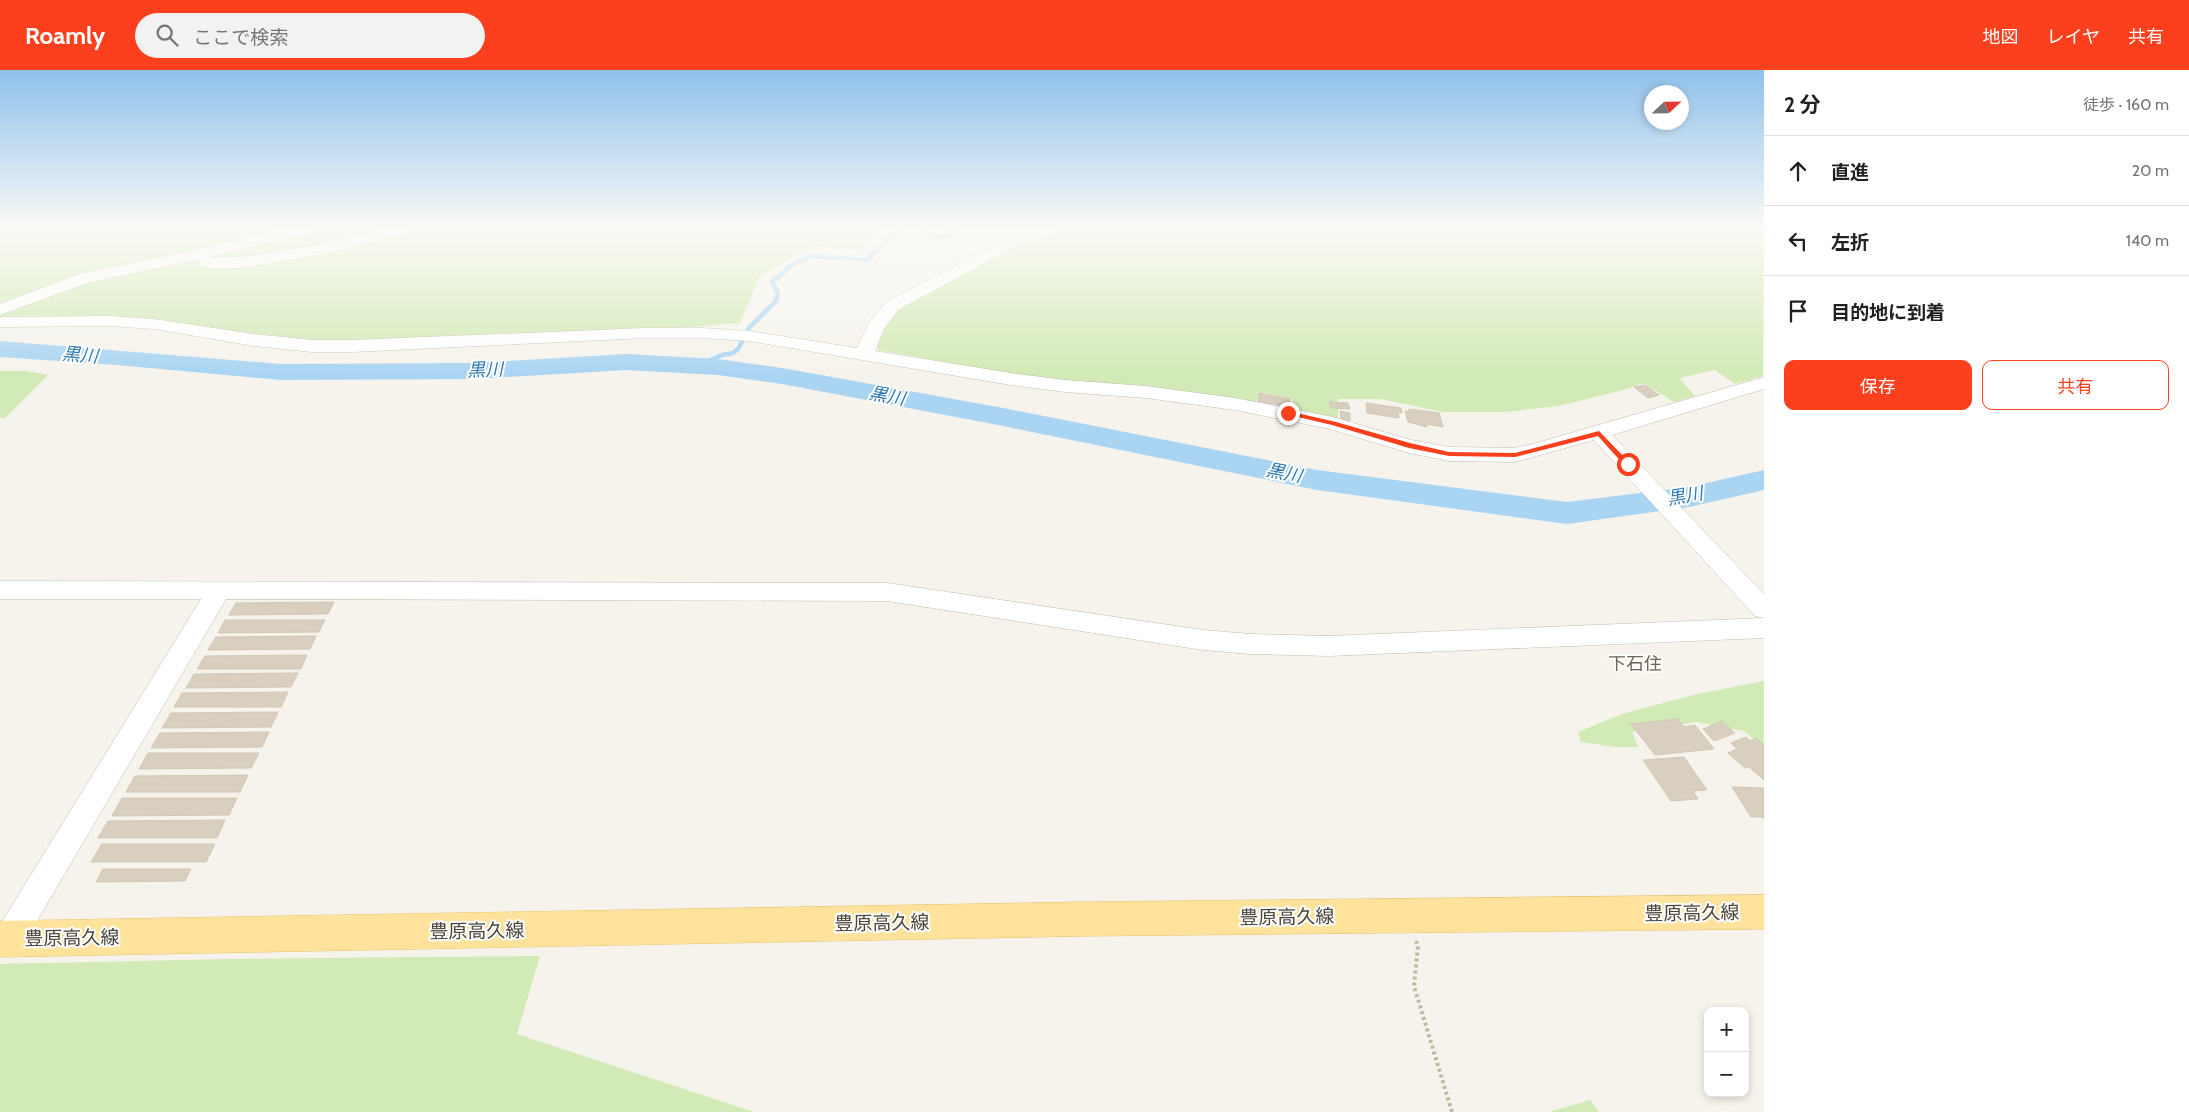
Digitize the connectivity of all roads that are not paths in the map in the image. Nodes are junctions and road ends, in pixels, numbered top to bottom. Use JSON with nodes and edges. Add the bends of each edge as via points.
{"nodes":[{"id":1,"x":86,"y":278,"type":"edge"},
{"id":2,"x":945,"y":278,"type":"edge"},
{"id":3,"x":0,"y":310,"type":"edge"},
{"id":4,"x":0,"y":322,"type":"edge"},
{"id":5,"x":864,"y":356,"type":"junction"},
{"id":6,"x":1764,"y":384,"type":"edge"},
{"id":7,"x":1599,"y":433,"type":"junction"},
{"id":8,"x":0,"y":590,"type":"edge"},
{"id":9,"x":219,"y":590,"type":"junction"},
{"id":10,"x":1764,"y":609,"type":"edge"},
{"id":11,"x":1764,"y":628,"type":"edge"},
{"id":12,"x":1764,"y":912,"type":"edge"},
{"id":13,"x":5,"y":939,"type":"edge"}],
"edges":[{"from":1,"to":3,"type":"street"},
{"from":2,"to":5,"type":"street","via":[[892,306],[881,316]]},
{"from":4,"to":5,"type":"street","via":[[154,324],[229,337],[312,346],[701,333],[749,336]]},
{"from":5,"to":7,"type":"street","via":[[1020,380],[1235,404],[1334,423],[1409,446],[1449,454],[1515,455]]},
{"from":6,"to":7,"type":"street"},
{"from":7,"to":10,"type":"street"},
{"from":8,"to":9,"type":"street"},
{"from":9,"to":11,"type":"street","via":[[887,592],[1203,640],[1329,646]]},
{"from":9,"to":13,"type":"street"},
{"from":12,"to":13,"type":"main road","name":"豊原高久線","via":[[1076,919]]}]}
